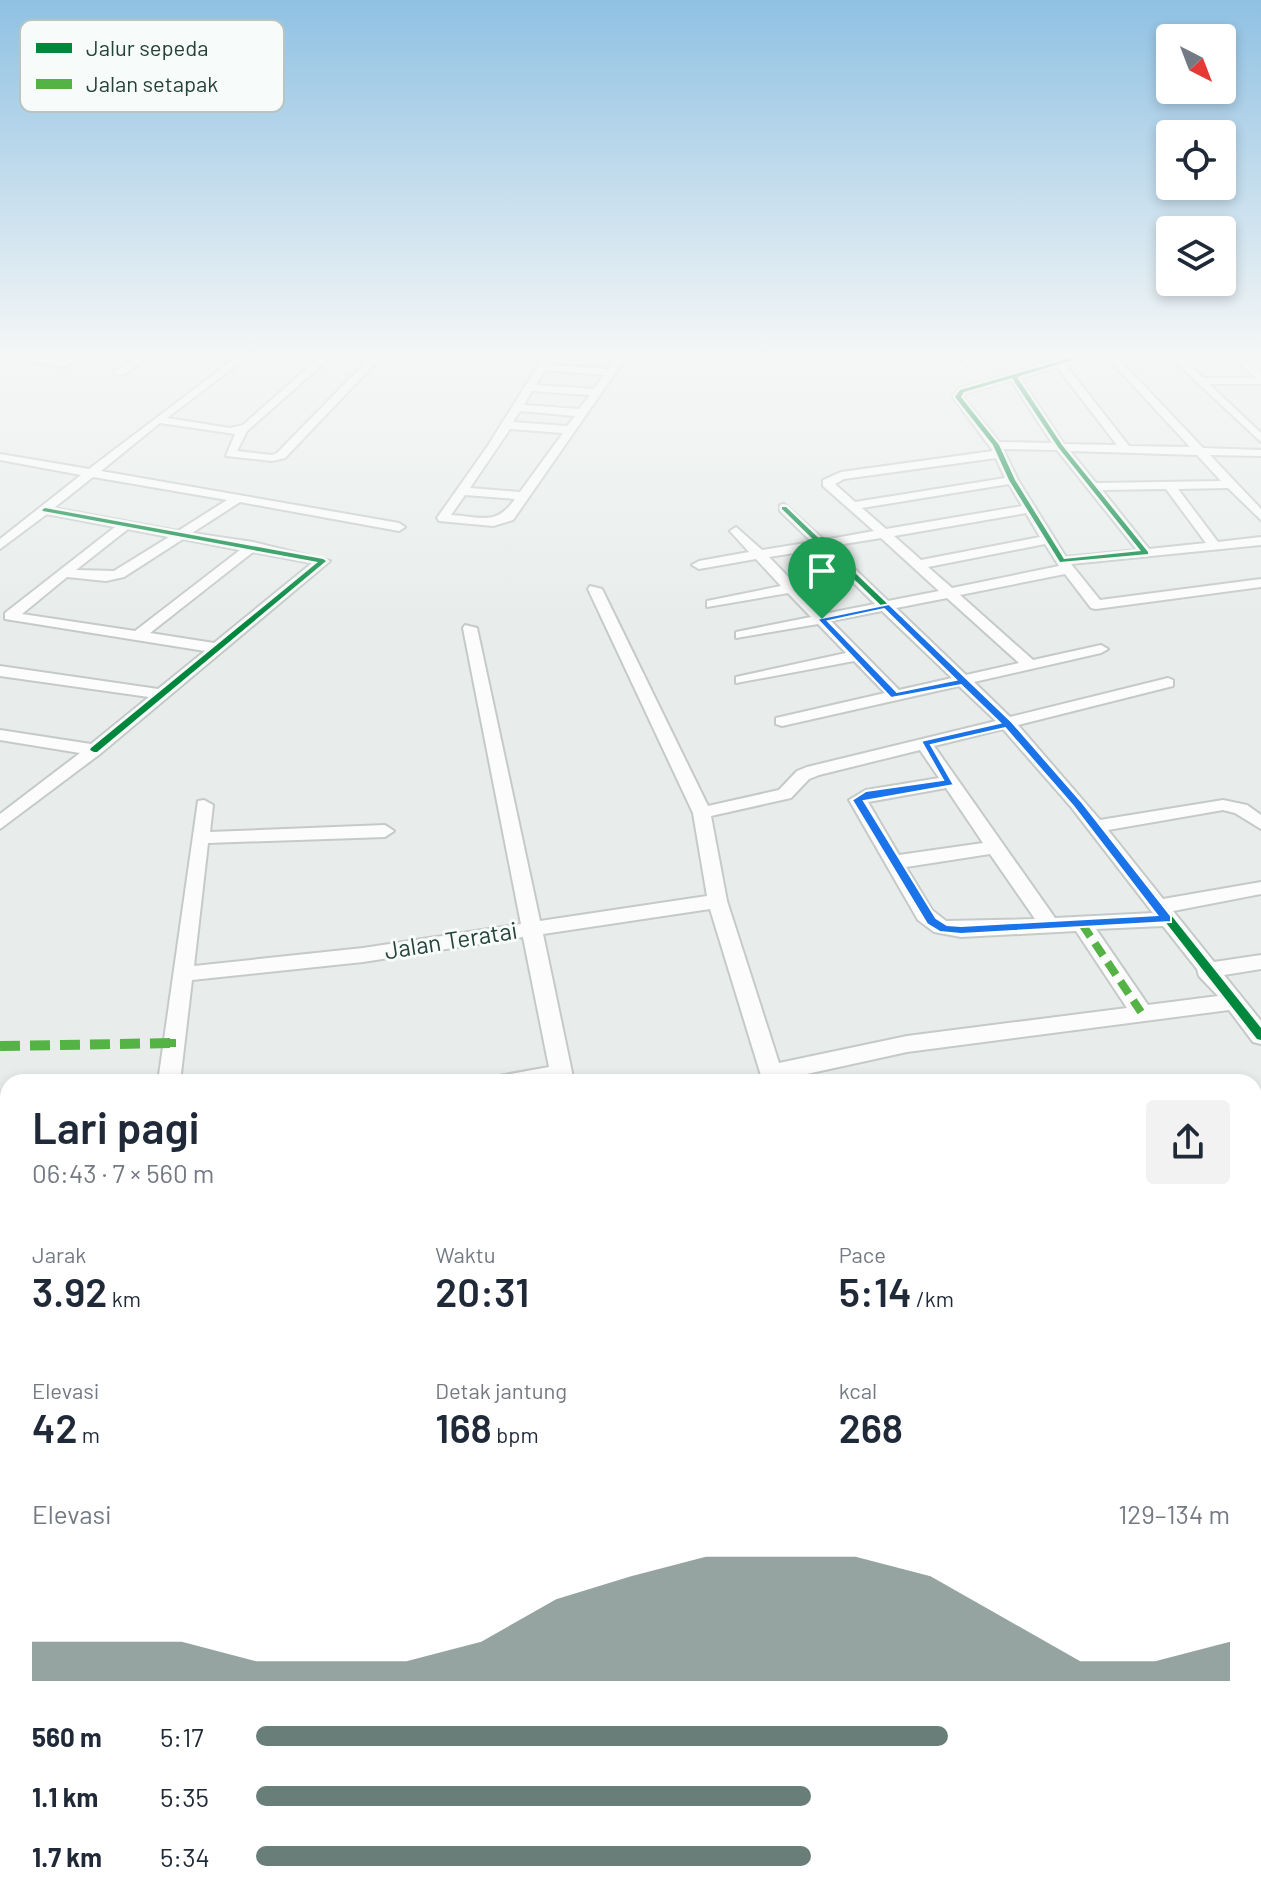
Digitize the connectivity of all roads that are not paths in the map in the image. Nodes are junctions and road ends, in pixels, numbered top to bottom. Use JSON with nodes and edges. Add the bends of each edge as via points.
{"nodes":[{"id":1,"x":129,"y":445,"type":"edge"},
{"id":2,"x":235,"y":445,"type":"edge"},
{"id":3,"x":292,"y":445,"type":"edge"},
{"id":4,"x":493,"y":445,"type":"edge"},
{"id":5,"x":560,"y":445,"type":"edge"},
{"id":6,"x":993,"y":445,"type":"edge"},
{"id":7,"x":1123,"y":445,"type":"edge"},
{"id":8,"x":1194,"y":445,"type":"edge"},
{"id":9,"x":1060,"y":446,"type":"junction"},
{"id":10,"x":1125,"y":448,"type":"junction"},
{"id":11,"x":997,"y":450,"type":"junction"},
{"id":12,"x":1200,"y":451,"type":"junction"},
{"id":13,"x":1261,"y":453,"type":"edge"},
{"id":14,"x":0,"y":457,"type":"edge"},
{"id":15,"x":20,"y":460,"type":"junction"},
{"id":16,"x":0,"y":473,"type":"edge"},
{"id":17,"x":94,"y":473,"type":"junction"},
{"id":18,"x":1012,"y":480,"type":"junction"},
{"id":19,"x":1230,"y":484,"type":"junction"},
{"id":20,"x":1169,"y":485,"type":"junction"},
{"id":21,"x":1095,"y":487,"type":"junction"},
{"id":22,"x":462,"y":491,"type":"junction"},
{"id":23,"x":524,"y":496,"type":"junction"},
{"id":24,"x":238,"y":498,"type":"junction"},
{"id":25,"x":851,"y":506,"type":"junction"},
{"id":26,"x":784,"y":508,"type":"dead end"},
{"id":27,"x":1029,"y":509,"type":"junction"},
{"id":28,"x":45,"y":510,"type":"junction"},
{"id":29,"x":1261,"y":516,"type":"edge"},
{"id":30,"x":126,"y":524,"type":"junction"},
{"id":31,"x":399,"y":527,"type":"dead end"},
{"id":32,"x":736,"y":531,"type":"dead end"},
{"id":33,"x":881,"y":532,"type":"junction"},
{"id":34,"x":185,"y":533,"type":"junction"},
{"id":35,"x":1048,"y":539,"type":"junction"},
{"id":36,"x":1261,"y":541,"type":"edge"},
{"id":37,"x":820,"y":544,"type":"junction"},
{"id":38,"x":0,"y":545,"type":"edge"},
{"id":39,"x":253,"y":546,"type":"junction"},
{"id":40,"x":1215,"y":546,"type":"junction"},
{"id":41,"x":1146,"y":553,"type":"junction"},
{"id":42,"x":757,"y":555,"type":"junction"},
{"id":43,"x":699,"y":565,"type":"dead end"},
{"id":44,"x":917,"y":565,"type":"junction"},
{"id":45,"x":1065,"y":565,"type":"junction"},
{"id":46,"x":64,"y":573,"type":"junction"},
{"id":47,"x":1261,"y":583,"type":"edge"},
{"id":48,"x":790,"y":588,"type":"junction"},
{"id":49,"x":595,"y":589,"type":"dead end"},
{"id":50,"x":950,"y":593,"type":"junction"},
{"id":51,"x":712,"y":604,"type":"dead end"},
{"id":52,"x":886,"y":606,"type":"junction"},
{"id":53,"x":822,"y":619,"type":"junction"},
{"id":54,"x":5,"y":620,"type":"edge"},
{"id":55,"x":470,"y":628,"type":"dead end"},
{"id":56,"x":140,"y":634,"type":"junction"},
{"id":57,"x":741,"y":635,"type":"dead end"},
{"id":58,"x":216,"y":648,"type":"junction"},
{"id":59,"x":1101,"y":649,"type":"dead end"},
{"id":60,"x":856,"y":656,"type":"junction"},
{"id":61,"x":1030,"y":665,"type":"junction"},
{"id":62,"x":0,"y":671,"type":"edge"},
{"id":63,"x":741,"y":680,"type":"dead end"},
{"id":64,"x":964,"y":681,"type":"junction"},
{"id":65,"x":1168,"y":683,"type":"dead end"},
{"id":66,"x":160,"y":694,"type":"junction"},
{"id":67,"x":895,"y":695,"type":"junction"},
{"id":68,"x":782,"y":721,"type":"dead end"},
{"id":69,"x":1008,"y":724,"type":"junction"},
{"id":70,"x":0,"y":735,"type":"edge"},
{"id":71,"x":924,"y":744,"type":"junction"},
{"id":72,"x":94,"y":750,"type":"junction"},
{"id":73,"x":950,"y":782,"type":"junction"},
{"id":74,"x":204,"y":805,"type":"dead end"},
{"id":75,"x":702,"y":813,"type":"junction"},
{"id":76,"x":0,"y":823,"type":"edge"},
{"id":77,"x":1261,"y":823,"type":"edge"},
{"id":78,"x":1095,"y":826,"type":"junction"},
{"id":79,"x":385,"y":831,"type":"dead end"},
{"id":80,"x":200,"y":838,"type":"junction"},
{"id":81,"x":996,"y":847,"type":"junction"},
{"id":82,"x":896,"y":862,"type":"junction"},
{"id":83,"x":1261,"y":888,"type":"edge"},
{"id":84,"x":717,"y":901,"type":"junction"},
{"id":85,"x":1162,"y":913,"type":"junction"},
{"id":86,"x":1082,"y":924,"type":"junction"},
{"id":87,"x":1049,"y":925,"type":"junction"},
{"id":88,"x":533,"y":928,"type":"junction"},
{"id":89,"x":1261,"y":962,"type":"edge"},
{"id":90,"x":1206,"y":971,"type":"junction"},
{"id":91,"x":183,"y":974,"type":"junction"},
{"id":92,"x":1235,"y":1002,"type":"junction"},
{"id":93,"x":1141,"y":1012,"type":"junction"},
{"id":94,"x":1261,"y":1036,"type":"edge"},
{"id":95,"x":170,"y":1074,"type":"edge"},
{"id":96,"x":561,"y":1074,"type":"edge"},
{"id":97,"x":771,"y":1074,"type":"edge"},
{"id":98,"x":784,"y":1074,"type":"edge"}],
"edges":[{"from":1,"to":17,"type":"street"},
{"from":2,"to":3,"type":"street","via":[[230,454],[272,458]]},
{"from":4,"to":22,"type":"street"},
{"from":5,"to":23,"type":"street"},
{"from":6,"to":11,"type":"street"},
{"from":7,"to":10,"type":"street"},
{"from":8,"to":12,"type":"street"},
{"from":9,"to":10,"type":"street"},
{"from":9,"to":11,"type":"street"},
{"from":9,"to":21,"type":"street"},
{"from":10,"to":12,"type":"street"},
{"from":11,"to":18,"type":"street"},
{"from":11,"to":25,"type":"street","via":[[828,481]]},
{"from":12,"to":13,"type":"street"},
{"from":12,"to":19,"type":"street"},
{"from":14,"to":15,"type":"street"},
{"from":15,"to":16,"type":"street"},
{"from":15,"to":17,"type":"street"},
{"from":17,"to":24,"type":"street"},
{"from":17,"to":28,"type":"street"},
{"from":18,"to":25,"type":"street"},
{"from":18,"to":27,"type":"street"},
{"from":19,"to":20,"type":"street"},
{"from":19,"to":29,"type":"street"},
{"from":20,"to":21,"type":"street"},
{"from":20,"to":40,"type":"street"},
{"from":21,"to":41,"type":"street"},
{"from":22,"to":23,"type":"street"},
{"from":22,"to":23,"type":"street","via":[[443,518],[502,520]]},
{"from":24,"to":31,"type":"street"},
{"from":24,"to":34,"type":"street"},
{"from":25,"to":33,"type":"street"},
{"from":26,"to":37,"type":"street"},
{"from":27,"to":33,"type":"street"},
{"from":27,"to":35,"type":"street"},
{"from":28,"to":30,"type":"street"},
{"from":28,"to":38,"type":"street"},
{"from":30,"to":34,"type":"street"},
{"from":30,"to":46,"type":"street"},
{"from":32,"to":42,"type":"street"},
{"from":33,"to":37,"type":"street"},
{"from":33,"to":44,"type":"street"},
{"from":34,"to":39,"type":"street"},
{"from":34,"to":46,"type":"street","via":[[116,576]]},
{"from":35,"to":44,"type":"street"},
{"from":35,"to":45,"type":"street"},
{"from":36,"to":40,"type":"street"},
{"from":37,"to":42,"type":"street"},
{"from":37,"to":52,"type":"street"},
{"from":39,"to":56,"type":"street"},
{"from":39,"to":58,"type":"street","via":[[323,561]]},
{"from":40,"to":41,"type":"street"},
{"from":41,"to":45,"type":"street"},
{"from":42,"to":43,"type":"street"},
{"from":42,"to":48,"type":"street"},
{"from":44,"to":50,"type":"street"},
{"from":45,"to":47,"type":"street","via":[[1096,605]]},
{"from":45,"to":50,"type":"street"},
{"from":46,"to":54,"type":"street"},
{"from":48,"to":51,"type":"street"},
{"from":48,"to":53,"type":"street"},
{"from":49,"to":75,"type":"street"},
{"from":50,"to":52,"type":"street"},
{"from":50,"to":61,"type":"street"},
{"from":52,"to":53,"type":"street"},
{"from":52,"to":64,"type":"street"},
{"from":53,"to":57,"type":"street"},
{"from":53,"to":60,"type":"street"},
{"from":54,"to":56,"type":"street"},
{"from":55,"to":88,"type":"street"},
{"from":56,"to":58,"type":"street"},
{"from":58,"to":66,"type":"street"},
{"from":59,"to":61,"type":"street"},
{"from":60,"to":63,"type":"street"},
{"from":60,"to":67,"type":"street"},
{"from":61,"to":64,"type":"street"},
{"from":62,"to":66,"type":"street"},
{"from":64,"to":67,"type":"street"},
{"from":64,"to":69,"type":"street"},
{"from":65,"to":69,"type":"street"},
{"from":66,"to":72,"type":"street"},
{"from":67,"to":68,"type":"street"},
{"from":69,"to":71,"type":"street"},
{"from":69,"to":78,"type":"street"},
{"from":70,"to":72,"type":"street"},
{"from":71,"to":73,"type":"street"},
{"from":71,"to":75,"type":"street","via":[[803,775],[776,797]]},
{"from":72,"to":76,"type":"street"},
{"from":73,"to":81,"type":"street"},
{"from":73,"to":82,"type":"street","via":[[859,797]]},
{"from":74,"to":80,"type":"street"},
{"from":75,"to":84,"type":"street"},
{"from":77,"to":78,"type":"street","via":[[1241,809],[1223,805]]},
{"from":78,"to":85,"type":"street"},
{"from":79,"to":80,"type":"street"},
{"from":80,"to":91,"type":"street"},
{"from":81,"to":82,"type":"street"},
{"from":81,"to":87,"type":"street"},
{"from":82,"to":87,"type":"street","via":[[925,915],[945,929]]},
{"from":83,"to":85,"type":"street"},
{"from":84,"to":88,"type":"street","name":"Jalan Teratai"},
{"from":84,"to":97,"type":"street"},
{"from":85,"to":86,"type":"street"},
{"from":85,"to":90,"type":"street"},
{"from":86,"to":87,"type":"street"},
{"from":86,"to":93,"type":"street"},
{"from":88,"to":91,"type":"street","name":"Jalan Teratai","via":[[363,955]]},
{"from":88,"to":96,"type":"street"},
{"from":89,"to":90,"type":"street"},
{"from":90,"to":92,"type":"street"},
{"from":91,"to":95,"type":"street"},
{"from":92,"to":93,"type":"street"},
{"from":92,"to":94,"type":"street"},
{"from":93,"to":98,"type":"street","via":[[907,1044]]}]}
